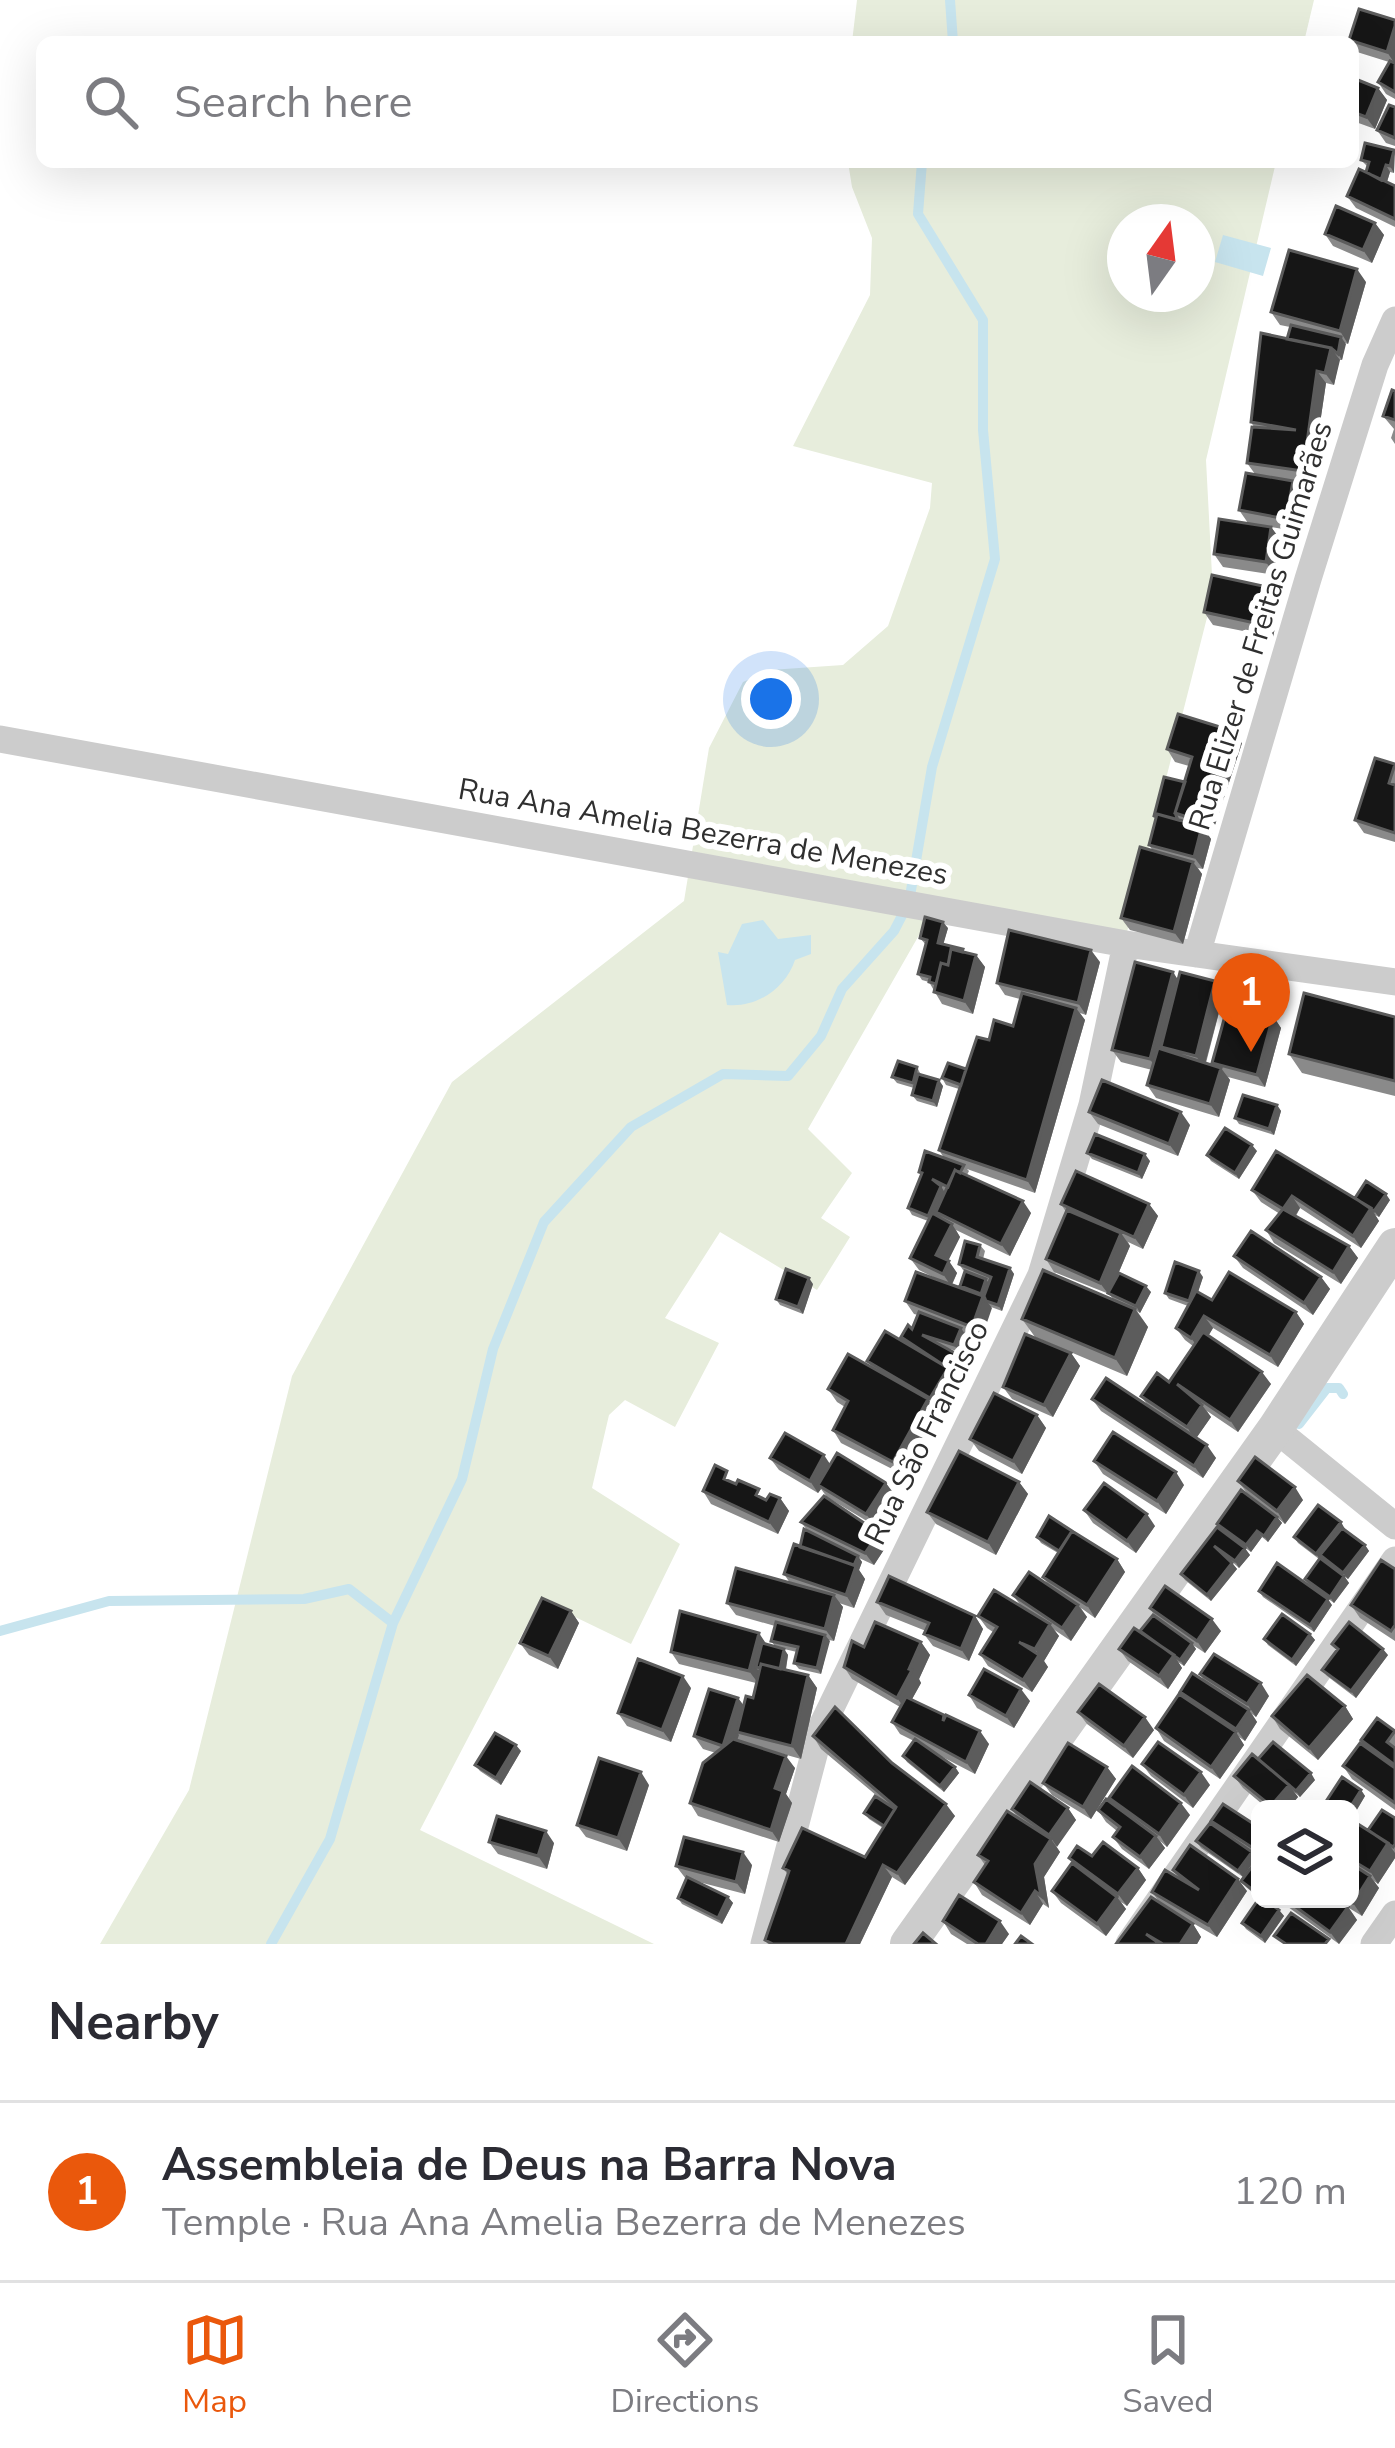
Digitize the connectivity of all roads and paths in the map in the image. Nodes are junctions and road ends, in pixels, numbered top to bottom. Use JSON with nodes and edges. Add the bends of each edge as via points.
{"nodes":[{"id":1,"x":1395,"y":320,"type":"edge"},
{"id":2,"x":0,"y":739,"type":"edge"},
{"id":3,"x":1126,"y":944,"type":"junction"},
{"id":4,"x":1197,"y":953,"type":"junction"},
{"id":5,"x":1395,"y":982,"type":"edge"},
{"id":6,"x":1395,"y":1246,"type":"edge"},
{"id":7,"x":1275,"y":1429,"type":"junction"},
{"id":8,"x":1395,"y":1526,"type":"edge"},
{"id":9,"x":1395,"y":1560,"type":"edge"},
{"id":10,"x":1395,"y":1914,"type":"edge"},
{"id":11,"x":764,"y":1944,"type":"edge"},
{"id":12,"x":908,"y":1944,"type":"edge"},
{"id":13,"x":1129,"y":1944,"type":"edge"},
{"id":14,"x":1375,"y":1944,"type":"edge"}],
"edges":[{"from":1,"to":4,"type":"street","name":"Rua Elizer de Freitas Guimarães","via":[[1314,558]]},
{"from":2,"to":3,"type":"street","name":"Rua Ana Amelia Bezerra de Menezes"},
{"from":3,"to":4,"type":"street","name":"Rua Ana Amelia Bezerra de Menezes"},
{"from":3,"to":11,"type":"street","name":"Rua São Francisco","via":[[1092,1106],[1041,1275],[821,1728]]},
{"from":4,"to":5,"type":"street","name":"Rua Ana Amelia Bezerra de Menezes"},
{"from":6,"to":7,"type":"street"},
{"from":7,"to":8,"type":"street"},
{"from":7,"to":12,"type":"street"},
{"from":9,"to":13,"type":"street"},
{"from":10,"to":14,"type":"street"}]}
